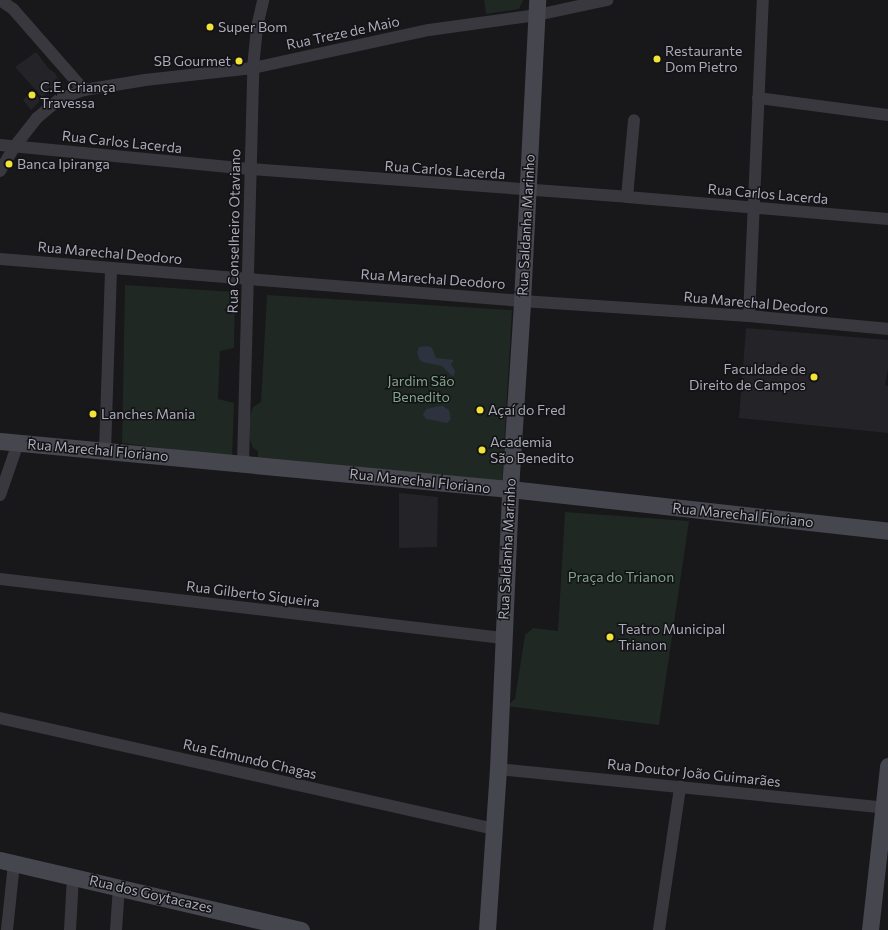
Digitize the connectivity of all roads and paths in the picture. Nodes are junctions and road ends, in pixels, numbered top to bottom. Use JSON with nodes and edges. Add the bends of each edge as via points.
{"nodes":[{"id":1,"x":0,"y":0,"type":"edge"},
{"id":2,"x":263,"y":0,"type":"edge"},
{"id":3,"x":607,"y":0,"type":"edge"},
{"id":4,"x":763,"y":0,"type":"edge"},
{"id":5,"x":15,"y":4,"type":"edge"},
{"id":6,"x":537,"y":7,"type":"edge"},
{"id":7,"x":253,"y":68,"type":"junction"},
{"id":8,"x":84,"y":90,"type":"junction"},
{"id":9,"x":758,"y":98,"type":"junction"},
{"id":10,"x":888,"y":115,"type":"edge"},
{"id":11,"x":634,"y":120,"type":"dead end"},
{"id":12,"x":0,"y":145,"type":"edge"},
{"id":13,"x":15,"y":146,"type":"junction"},
{"id":14,"x":250,"y":169,"type":"junction"},
{"id":15,"x":0,"y":171,"type":"edge"},
{"id":16,"x":528,"y":191,"type":"junction"},
{"id":17,"x":627,"y":197,"type":"junction"},
{"id":18,"x":754,"y":208,"type":"junction"},
{"id":19,"x":888,"y":219,"type":"edge"},
{"id":20,"x":0,"y":260,"type":"edge"},
{"id":21,"x":110,"y":268,"type":"junction"},
{"id":22,"x":249,"y":280,"type":"junction"},
{"id":23,"x":522,"y":301,"type":"junction"},
{"id":24,"x":749,"y":316,"type":"junction"},
{"id":25,"x":888,"y":329,"type":"edge"},
{"id":26,"x":0,"y":442,"type":"edge"},
{"id":27,"x":18,"y":443,"type":"junction"},
{"id":28,"x":105,"y":451,"type":"junction"},
{"id":29,"x":243,"y":464,"type":"junction"},
{"id":30,"x":510,"y":490,"type":"junction"},
{"id":31,"x":0,"y":495,"type":"edge"},
{"id":32,"x":888,"y":531,"type":"edge"},
{"id":33,"x":0,"y":579,"type":"edge"},
{"id":34,"x":503,"y":638,"type":"junction"},
{"id":35,"x":0,"y":718,"type":"edge"},
{"id":36,"x":888,"y":766,"type":"edge"},
{"id":37,"x":498,"y":768,"type":"junction"},
{"id":38,"x":680,"y":787,"type":"junction"},
{"id":39,"x":886,"y":807,"type":"edge"},
{"id":40,"x":494,"y":829,"type":"junction"},
{"id":41,"x":7,"y":861,"type":"edge"},
{"id":42,"x":73,"y":876,"type":"junction"},
{"id":43,"x":119,"y":886,"type":"junction"},
{"id":44,"x":273,"y":927,"type":"edge"},
{"id":45,"x":7,"y":930,"type":"edge"},
{"id":46,"x":70,"y":930,"type":"edge"},
{"id":47,"x":116,"y":930,"type":"edge"},
{"id":48,"x":301,"y":930,"type":"edge"},
{"id":49,"x":487,"y":930,"type":"edge"},
{"id":50,"x":659,"y":930,"type":"edge"},
{"id":51,"x":870,"y":930,"type":"edge"}],
"edges":[{"from":1,"to":5,"type":"street"},
{"from":2,"to":7,"type":"street","name":"Rua Conselheiro Otaviano","via":[[257,27]]},
{"from":3,"to":6,"type":"street","name":"Rua Treze de Maio"},
{"from":4,"to":9,"type":"street"},
{"from":5,"to":8,"type":"street"},
{"from":6,"to":7,"type":"street","name":"Rua Treze de Maio"},
{"from":6,"to":16,"type":"main road","name":"Rua Saldanha Marinho"},
{"from":7,"to":8,"type":"street","name":"Rua Treze de Maio","via":[[145,80]]},
{"from":7,"to":14,"type":"street","name":"Rua Conselheiro Otaviano"},
{"from":8,"to":13,"type":"street","name":"Rua Treze de Maio","via":[[60,99],[37,118]]},
{"from":9,"to":10,"type":"street"},
{"from":9,"to":18,"type":"street"},
{"from":11,"to":17,"type":"street"},
{"from":12,"to":13,"type":"street","name":"Rua Carlos Lacerda"},
{"from":13,"to":14,"type":"street","name":"Rua Carlos Lacerda"},
{"from":13,"to":15,"type":"street","name":"Rua Treze de Maio"},
{"from":14,"to":16,"type":"street","name":"Rua Carlos Lacerda"},
{"from":14,"to":22,"type":"street","name":"Rua Conselheiro Otaviano"},
{"from":16,"to":17,"type":"street","name":"Rua Carlos Lacerda"},
{"from":16,"to":23,"type":"main road","name":"Rua Saldanha Marinho"},
{"from":17,"to":18,"type":"street","name":"Rua Carlos Lacerda"},
{"from":18,"to":19,"type":"street","name":"Rua Carlos Lacerda"},
{"from":18,"to":24,"type":"street"},
{"from":20,"to":21,"type":"street","name":"Rua Marechal Deodoro"},
{"from":21,"to":22,"type":"street","name":"Rua Marechal Deodoro"},
{"from":21,"to":28,"type":"street"},
{"from":22,"to":23,"type":"street","name":"Rua Marechal Deodoro"},
{"from":22,"to":29,"type":"street","name":"Rua Conselheiro Otaviano"},
{"from":23,"to":24,"type":"street","name":"Rua Marechal Deodoro"},
{"from":23,"to":30,"type":"main road","name":"Rua Saldanha Marinho"},
{"from":24,"to":25,"type":"street","name":"Rua Marechal Deodoro"},
{"from":26,"to":27,"type":"main road","name":"Rua Marechal Floriano"},
{"from":27,"to":28,"type":"main road","name":"Rua Marechal Floriano"},
{"from":27,"to":31,"type":"street"},
{"from":28,"to":29,"type":"main road","name":"Rua Marechal Floriano"},
{"from":29,"to":30,"type":"main road","name":"Rua Marechal Floriano"},
{"from":30,"to":32,"type":"main road","name":"Rua Marechal Floriano"},
{"from":30,"to":34,"type":"main road","name":"Rua Saldanha Marinho"},
{"from":33,"to":34,"type":"street","name":"Rua Gilberto Siqueira"},
{"from":34,"to":37,"type":"main road","name":"Rua Saldanha Marinho"},
{"from":35,"to":40,"type":"street","name":"Rua Edmundo Chagas"},
{"from":36,"to":39,"type":"main road"},
{"from":37,"to":38,"type":"street","name":"Rua Doutor João Guimarães"},
{"from":37,"to":40,"type":"main road","name":"Rua Saldanha Marinho"},
{"from":38,"to":39,"type":"street","name":"Rua Doutor João Guimarães"},
{"from":38,"to":50,"type":"street"},
{"from":39,"to":51,"type":"main road"},
{"from":40,"to":49,"type":"main road","name":"Rua Saldanha Marinho"},
{"from":41,"to":42,"type":"main road","name":"Rua dos Goytacazes"},
{"from":41,"to":45,"type":"street"},
{"from":42,"to":43,"type":"main road","name":"Rua dos Goytacazes"},
{"from":42,"to":46,"type":"street"},
{"from":43,"to":44,"type":"main road","name":"Rua dos Goytacazes"},
{"from":43,"to":47,"type":"street"},
{"from":44,"to":48,"type":"main road","name":"Rua dos Goytacazes"}]}
